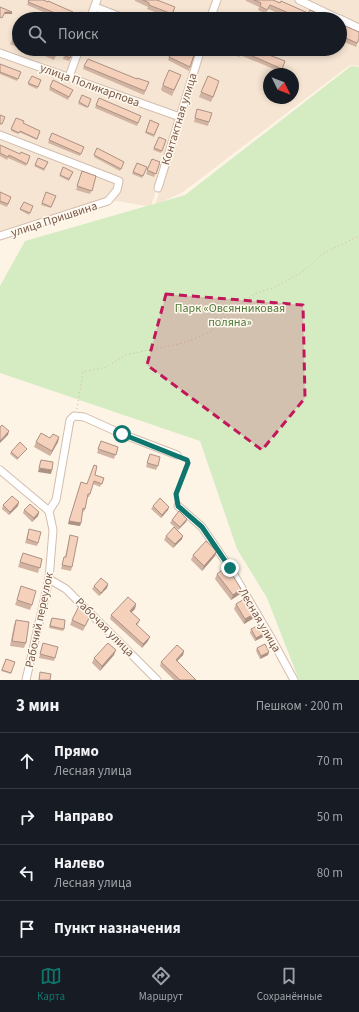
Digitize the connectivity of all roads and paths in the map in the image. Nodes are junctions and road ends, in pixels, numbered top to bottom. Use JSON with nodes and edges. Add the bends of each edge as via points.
{"nodes":[{"id":1,"x":217,"y":0,"type":"edge"},
{"id":2,"x":299,"y":0,"type":"edge"},
{"id":3,"x":96,"y":4,"type":"edge"},
{"id":4,"x":112,"y":12,"type":"edge"},
{"id":5,"x":213,"y":12,"type":"edge"},
{"id":6,"x":325,"y":12,"type":"edge"},
{"id":7,"x":347,"y":22,"type":"edge"},
{"id":8,"x":359,"y":28,"type":"edge"},
{"id":9,"x":0,"y":53,"type":"edge"},
{"id":10,"x":76,"y":56,"type":"edge"},
{"id":11,"x":199,"y":56,"type":"edge"},
{"id":12,"x":69,"y":77,"type":"junction"},
{"id":13,"x":180,"y":117,"type":"junction"},
{"id":14,"x":0,"y":135,"type":"edge"},
{"id":15,"x":158,"y":188,"type":"dead end"},
{"id":16,"x":0,"y":236,"type":"edge"},
{"id":17,"x":359,"y":236,"type":"edge"},
{"id":18,"x":72,"y":418,"type":"junction"},
{"id":19,"x":178,"y":455,"type":"joint"},
{"id":20,"x":0,"y":470,"type":"edge"},
{"id":21,"x":178,"y":506,"type":"joint"},
{"id":22,"x":49,"y":511,"type":"junction"},
{"id":23,"x":49,"y":579,"type":"junction"},
{"id":24,"x":26,"y":680,"type":"edge"},
{"id":25,"x":157,"y":680,"type":"edge"},
{"id":26,"x":294,"y":680,"type":"edge"}],
"edges":[{"from":1,"to":5,"type":"street"},
{"from":2,"to":6,"type":"street"},
{"from":3,"to":4,"type":"street"},
{"from":7,"to":8,"type":"street"},
{"from":9,"to":12,"type":"street","name":"улица Поликарпова"},
{"from":10,"to":12,"type":"street"},
{"from":11,"to":13,"type":"street","name":"Контактная улица"},
{"from":12,"to":13,"type":"street","name":"улица Поликарпова"},
{"from":13,"to":15,"type":"street","name":"Контактная улица"},
{"from":14,"to":16,"type":"street","name":"улица Пришвина","via":[[119,181],[117,190],[108,201]]},
{"from":17,"to":18,"type":"path","via":[[324,253],[301,273],[256,294],[234,308],[210,332],[182,343],[126,355],[107,367],[83,372],[80,395]]},
{"from":18,"to":19,"type":"street","via":[[84,416],[122,434]]},
{"from":18,"to":22,"type":"street","via":[[56,500]]},
{"from":19,"to":21,"type":"path","via":[[188,463],[176,494]]},
{"from":20,"to":22,"type":"street"},
{"from":21,"to":26,"type":"street","name":"Лесная улица","via":[[202,527],[230,568]]},
{"from":22,"to":23,"type":"street","name":"Рабочий переулок","via":[[54,530]]},
{"from":23,"to":24,"type":"street","name":"Рабочий переулок"},
{"from":23,"to":25,"type":"street","name":"Рабочая улица","via":[[66,589]]}]}
